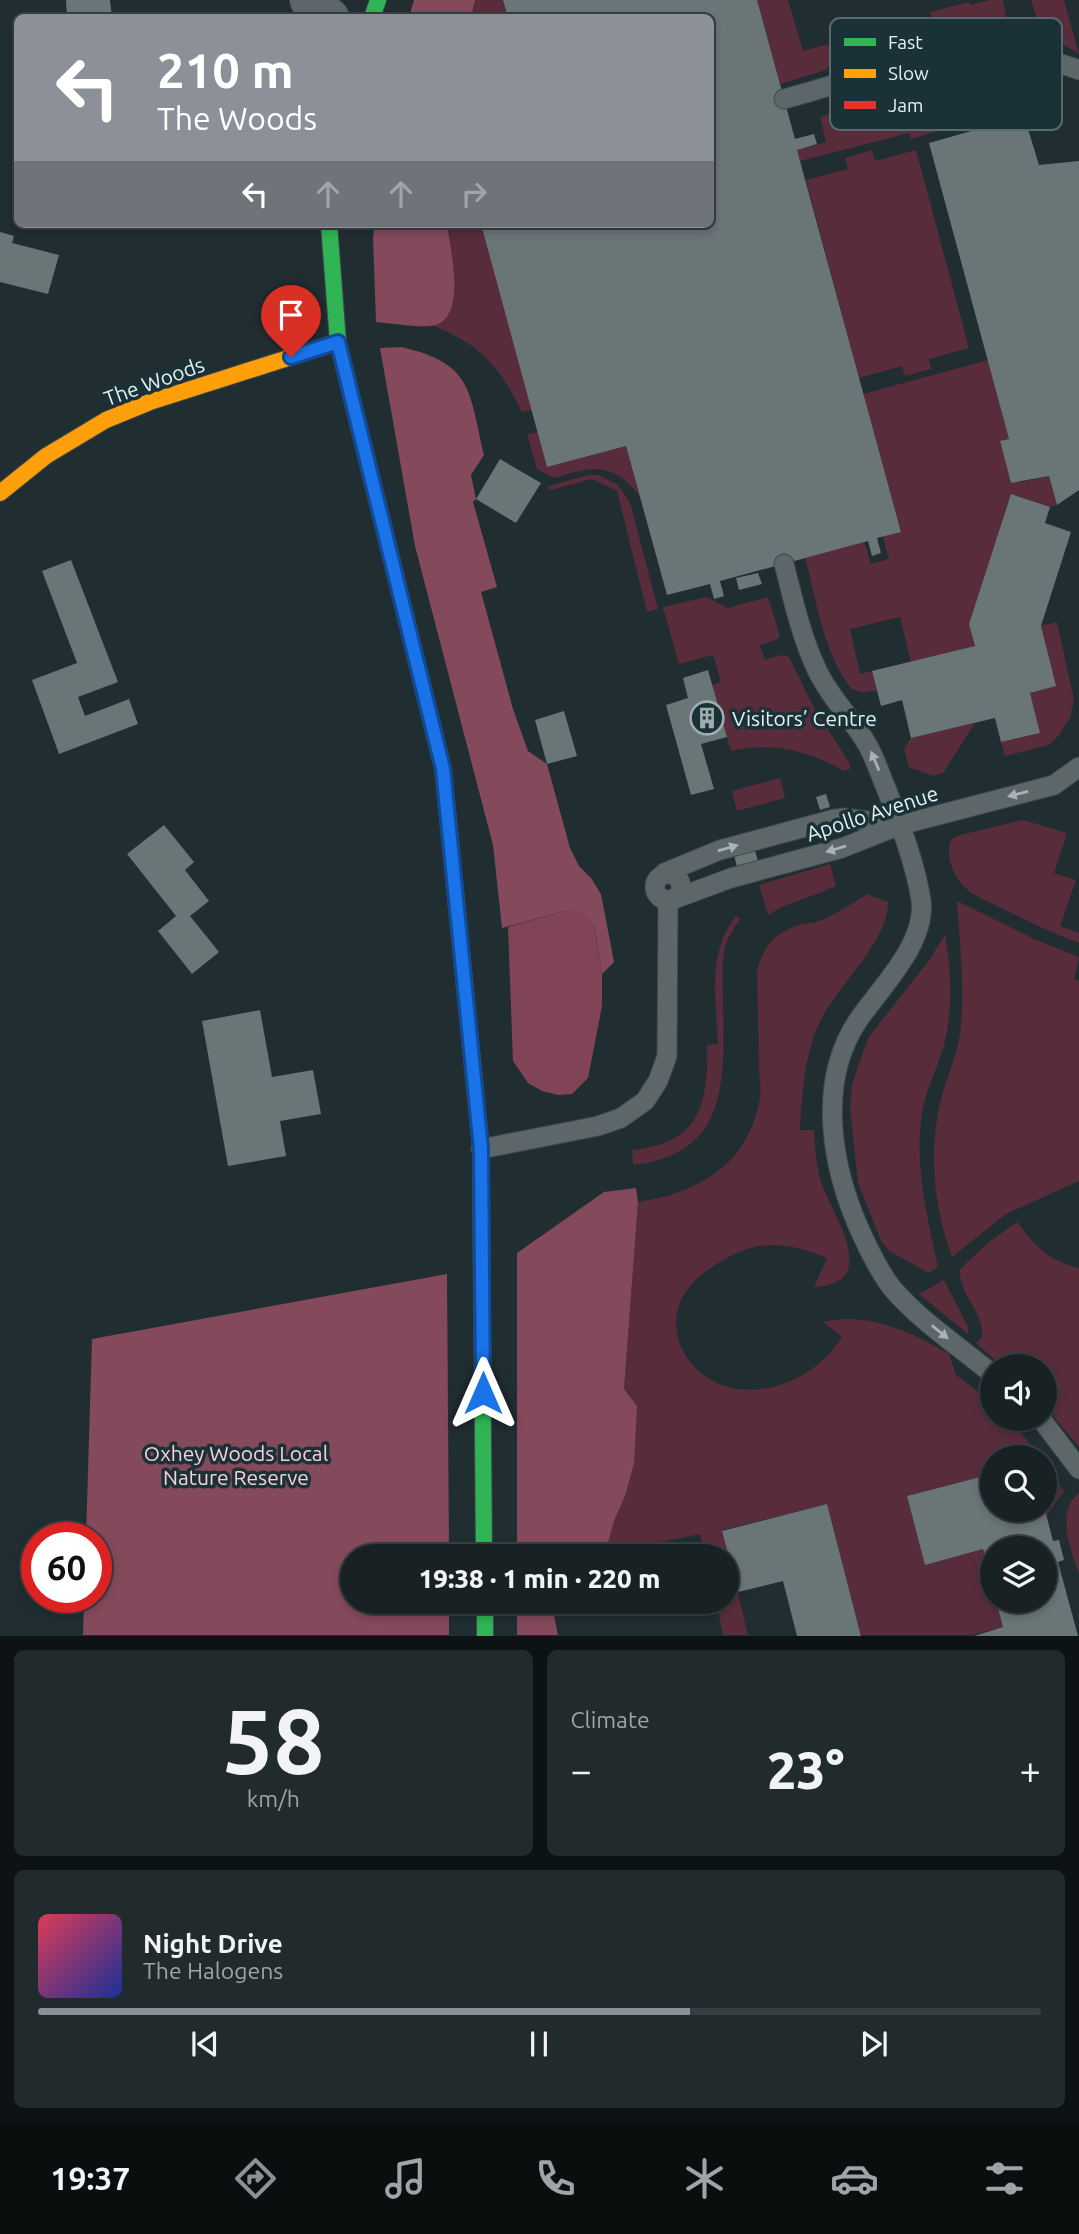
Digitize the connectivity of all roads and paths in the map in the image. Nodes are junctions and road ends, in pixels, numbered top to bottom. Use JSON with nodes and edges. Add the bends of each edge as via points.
{"nodes":[{"id":1,"x":309,"y":0,"type":"edge"},
{"id":2,"x":325,"y":14,"type":"edge"},
{"id":3,"x":1062,"y":63,"type":"edge"},
{"id":4,"x":1079,"y":70,"type":"edge"},
{"id":5,"x":830,"y":86,"type":"edge"},
{"id":6,"x":784,"y":99,"type":"dead end"},
{"id":7,"x":329,"y":228,"type":"edge"},
{"id":8,"x":338,"y":342,"type":"junction"},
{"id":9,"x":0,"y":493,"type":"edge"},
{"id":10,"x":784,"y":564,"type":"dead end"},
{"id":11,"x":1079,"y":767,"type":"edge"},
{"id":12,"x":900,"y":825,"type":"junction"},
{"id":13,"x":672,"y":899,"type":"junction"},
{"id":14,"x":481,"y":1149,"type":"junction"},
{"id":15,"x":980,"y":1364,"type":"edge"},
{"id":16,"x":1050,"y":1431,"type":"edge"},
{"id":17,"x":1079,"y":1469,"type":"edge"},
{"id":18,"x":484,"y":1544,"type":"edge"},
{"id":19,"x":485,"y":1614,"type":"edge"},
{"id":20,"x":485,"y":1636,"type":"edge"}],
"edges":[{"from":1,"to":2,"type":"street"},
{"from":3,"to":4,"type":"lane"},
{"from":5,"to":6,"type":"lane"},
{"from":7,"to":8,"type":"main road"},
{"from":8,"to":9,"type":"main road","name":"The Woods","via":[[106,420],[46,456]]},
{"from":8,"to":14,"type":"main road","via":[[443,769]]},
{"from":12,"to":10,"type":"lane","one_way":true,"via":[[868,745],[816,667]]},
{"from":11,"to":12,"type":"lane","name":"Apollo Avenue","one_way":true,"via":[[1054,785]]},
{"from":12,"to":13,"type":"lane","name":"Apollo Avenue","one_way":true,"via":[[842,848]]},
{"from":13,"to":12,"type":"lane","one_way":true,"via":[[659,897],[655,880],[720,850],[835,819]]},
{"from":12,"to":15,"type":"lane","one_way":true,"via":[[922,921],[906,954],[848,1036],[837,1069],[835,1150],[850,1207],[890,1286]]},
{"from":13,"to":14,"type":"lane","via":[[667,1056],[645,1101],[621,1118],[598,1126]]},
{"from":14,"to":18,"type":"main road"},
{"from":16,"to":17,"type":"lane"},
{"from":19,"to":20,"type":"main road"}]}
